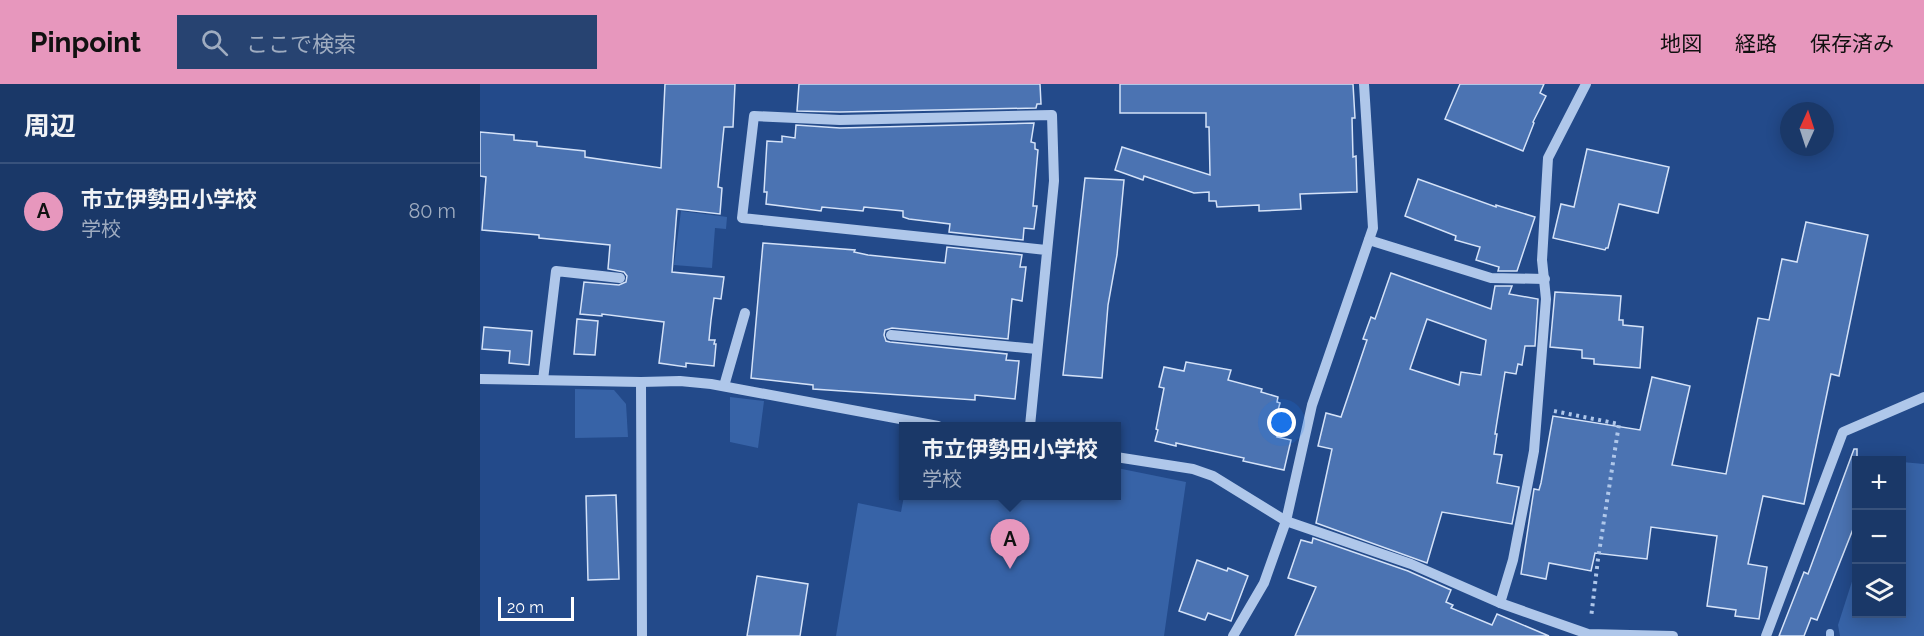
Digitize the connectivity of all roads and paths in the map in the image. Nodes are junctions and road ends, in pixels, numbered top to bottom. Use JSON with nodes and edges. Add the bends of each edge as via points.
{"nodes":[{"id":1,"x":1364,"y":84,"type":"edge"},
{"id":2,"x":1586,"y":84,"type":"edge"},
{"id":3,"x":1369,"y":240,"type":"junction"},
{"id":4,"x":1046,"y":250,"type":"junction"},
{"id":5,"x":620,"y":278,"type":"dead end"},
{"id":6,"x":1545,"y":279,"type":"junction"},
{"id":7,"x":746,"y":313,"type":"dead end"},
{"id":8,"x":891,"y":334,"type":"dead end"},
{"id":9,"x":1037,"y":349,"type":"junction"},
{"id":10,"x":480,"y":379,"type":"edge"},
{"id":11,"x":543,"y":380,"type":"junction"},
{"id":12,"x":640,"y":382,"type":"junction"},
{"id":13,"x":724,"y":386,"type":"junction"},
{"id":14,"x":1924,"y":397,"type":"edge"},
{"id":15,"x":1537,"y":408,"type":"junction"},
{"id":16,"x":917,"y":422,"type":"edge"},
{"id":17,"x":1030,"y":422,"type":"edge"},
{"id":18,"x":1121,"y":458,"type":"edge"},
{"id":19,"x":1286,"y":521,"type":"junction"},
{"id":20,"x":1500,"y":603,"type":"junction"},
{"id":21,"x":1587,"y":635,"type":"edge"},
{"id":22,"x":642,"y":636,"type":"edge"},
{"id":23,"x":1233,"y":636,"type":"edge"},
{"id":24,"x":1674,"y":636,"type":"edge"},
{"id":25,"x":1766,"y":636,"type":"edge"}],
"edges":[{"from":1,"to":3,"type":"street","via":[[1373,228]]},
{"from":2,"to":6,"type":"street","via":[[1548,158],[1542,260]]},
{"from":3,"to":6,"type":"street","via":[[1491,278]]},
{"from":3,"to":19,"type":"street","via":[[1312,405]]},
{"from":4,"to":4,"type":"street","via":[[742,218],[754,116],[840,120],[1052,115],[1054,181]]},
{"from":4,"to":9,"type":"street"},
{"from":5,"to":11,"type":"street","via":[[556,272]]},
{"from":6,"to":15,"type":"street"},
{"from":7,"to":13,"type":"street"},
{"from":8,"to":9,"type":"street"},
{"from":9,"to":17,"type":"street"},
{"from":10,"to":11,"type":"street"},
{"from":11,"to":12,"type":"street"},
{"from":12,"to":13,"type":"street"},
{"from":12,"to":22,"type":"street"},
{"from":13,"to":16,"type":"street"},
{"from":14,"to":25,"type":"street","via":[[1843,432]]},
{"from":15,"to":20,"type":"street","via":[[1534,451],[1513,560]]},
{"from":15,"to":21,"type":"path","via":[[1619,424]]},
{"from":18,"to":19,"type":"street","via":[[1213,476]]},
{"from":19,"to":20,"type":"street","via":[[1411,564]]},
{"from":19,"to":23,"type":"street","via":[[1264,583]]},
{"from":20,"to":21,"type":"street"},
{"from":21,"to":24,"type":"street"}]}
